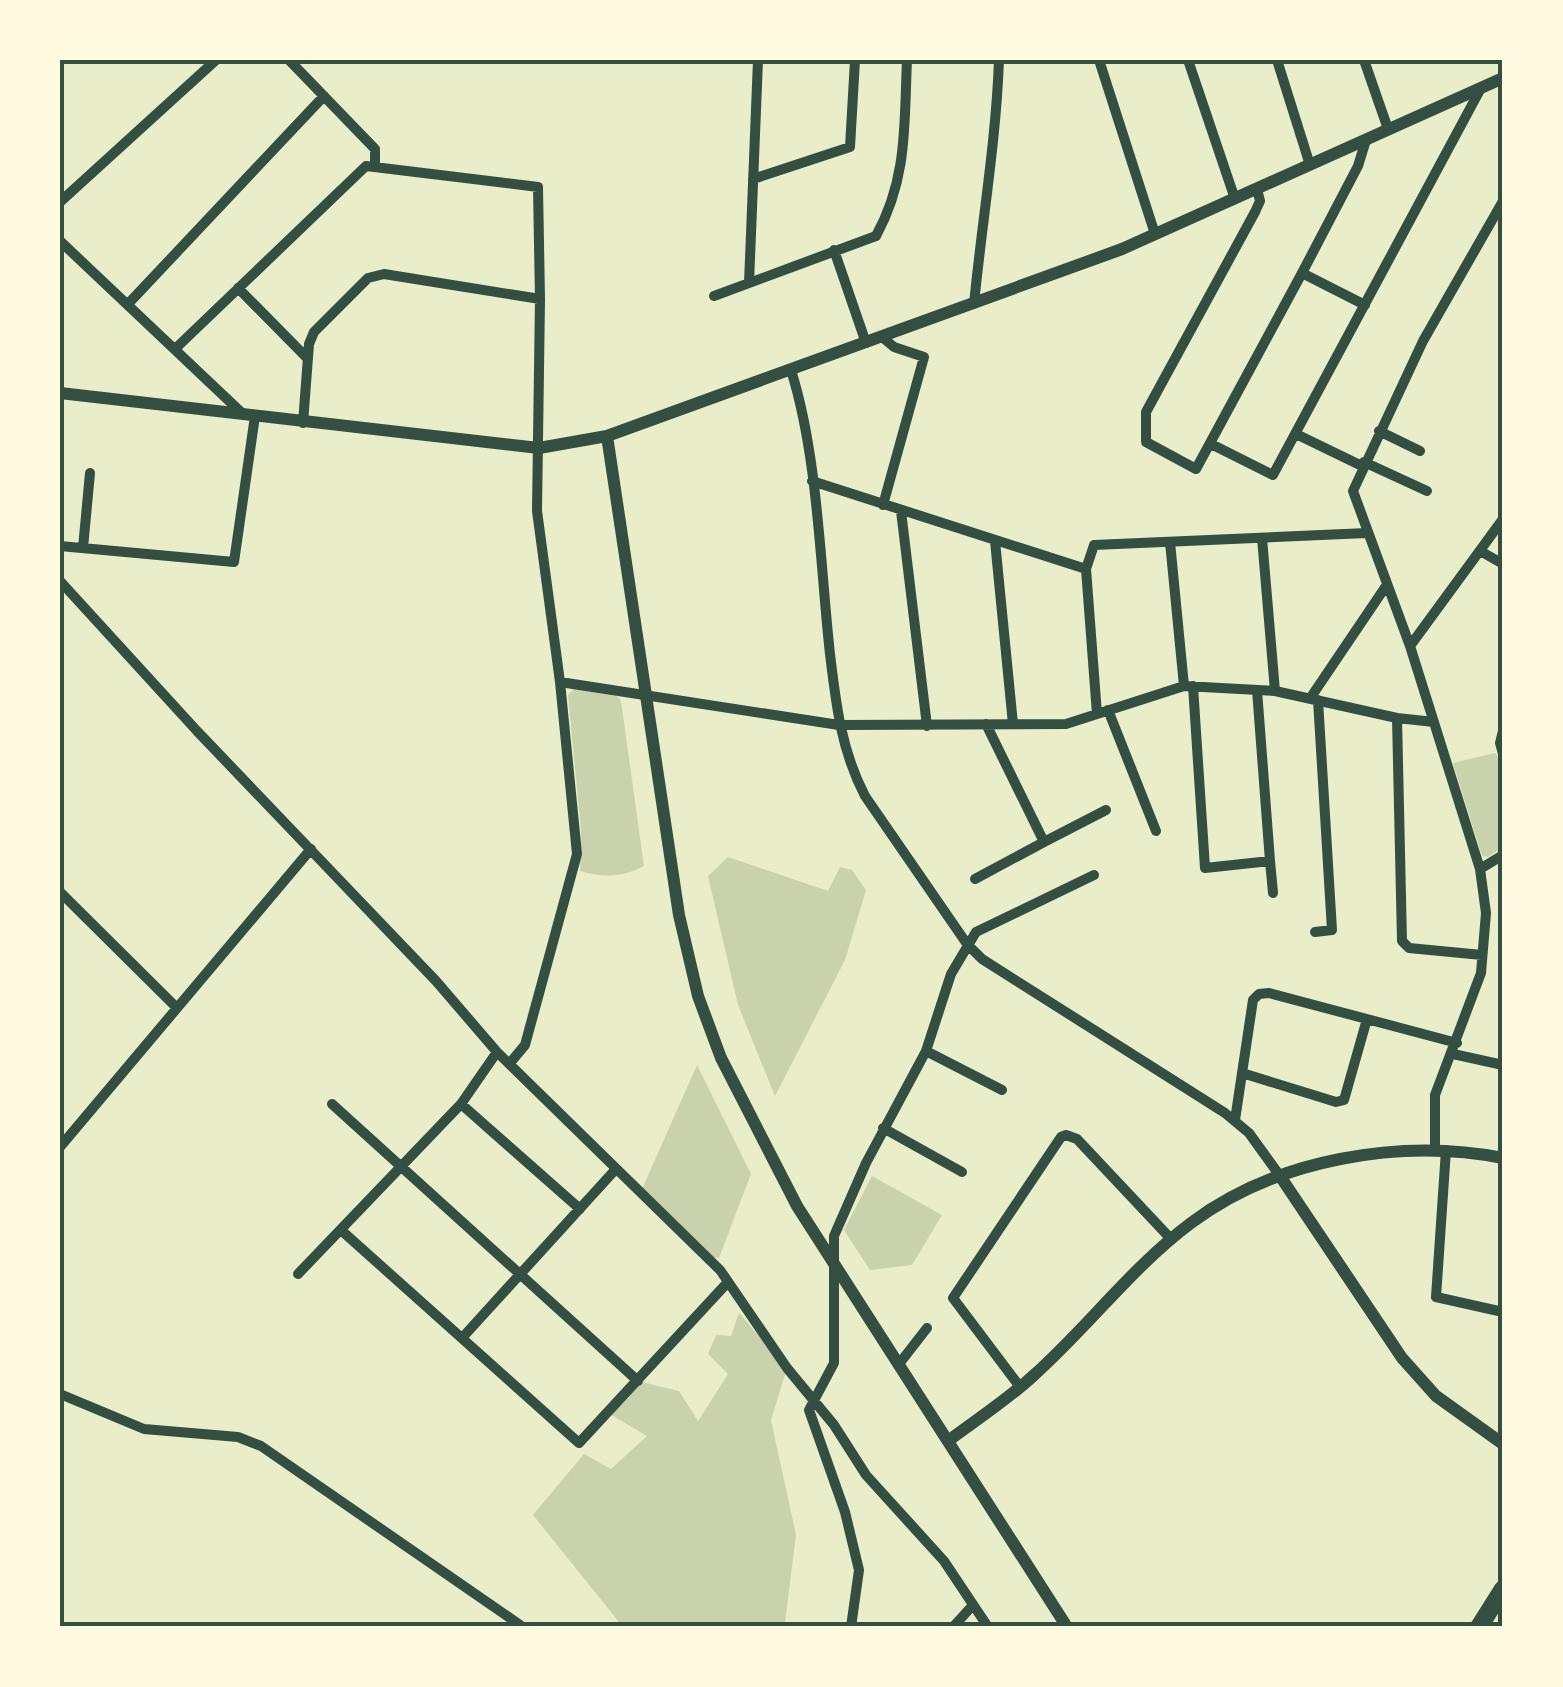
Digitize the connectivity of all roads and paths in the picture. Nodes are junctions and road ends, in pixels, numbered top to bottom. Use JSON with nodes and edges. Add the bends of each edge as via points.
{"nodes":[{"id":1,"x":216,"y":60,"type":"edge"},
{"id":2,"x":290,"y":60,"type":"edge"},
{"id":3,"x":758,"y":60,"type":"edge"},
{"id":4,"x":855,"y":60,"type":"edge"},
{"id":5,"x":906,"y":60,"type":"edge"},
{"id":6,"x":999,"y":60,"type":"edge"},
{"id":7,"x":1100,"y":60,"type":"edge"},
{"id":8,"x":1188,"y":60,"type":"edge"},
{"id":9,"x":1277,"y":60,"type":"edge"},
{"id":10,"x":1364,"y":60,"type":"edge"},
{"id":11,"x":1503,"y":78,"type":"edge"},
{"id":12,"x":1480,"y":90,"type":"junction"},
{"id":13,"x":324,"y":96,"type":"junction"},
{"id":14,"x":1388,"y":129,"type":"junction"},
{"id":15,"x":1366,"y":140,"type":"junction"},
{"id":16,"x":1310,"y":165,"type":"junction"},
{"id":17,"x":376,"y":166,"type":"junction"},
{"id":18,"x":753,"y":178,"type":"junction"},
{"id":19,"x":1257,"y":189,"type":"junction"},
{"id":20,"x":1234,"y":199,"type":"junction"},
{"id":21,"x":1503,"y":201,"type":"edge"},
{"id":22,"x":60,"y":202,"type":"edge"},
{"id":23,"x":1156,"y":234,"type":"junction"},
{"id":24,"x":60,"y":241,"type":"edge"},
{"id":25,"x":834,"y":250,"type":"junction"},
{"id":26,"x":1302,"y":273,"type":"junction"},
{"id":27,"x":748,"y":283,"type":"junction"},
{"id":28,"x":238,"y":288,"type":"junction"},
{"id":29,"x":714,"y":296,"type":"dead end"},
{"id":30,"x":540,"y":299,"type":"junction"},
{"id":31,"x":128,"y":304,"type":"junction"},
{"id":32,"x":974,"y":304,"type":"junction"},
{"id":33,"x":1366,"y":305,"type":"junction"},
{"id":34,"x":882,"y":337,"type":"junction"},
{"id":35,"x":866,"y":343,"type":"junction"},
{"id":36,"x":176,"y":348,"type":"junction"},
{"id":37,"x":308,"y":360,"type":"junction"},
{"id":38,"x":792,"y":370,"type":"junction"},
{"id":39,"x":60,"y":392,"type":"edge"},
{"id":40,"x":250,"y":415,"type":"junction"},
{"id":41,"x":303,"y":422,"type":"junction"},
{"id":42,"x":1379,"y":431,"type":"junction"},
{"id":43,"x":1296,"y":434,"type":"junction"},
{"id":44,"x":607,"y":436,"type":"junction"},
{"id":45,"x":1211,"y":444,"type":"junction"},
{"id":46,"x":539,"y":448,"type":"junction"},
{"id":47,"x":1420,"y":451,"type":"dead end"},
{"id":48,"x":1363,"y":464,"type":"junction"},
{"id":49,"x":90,"y":473,"type":"dead end"},
{"id":50,"x":812,"y":481,"type":"junction"},
{"id":51,"x":1427,"y":491,"type":"dead end"},
{"id":52,"x":883,"y":505,"type":"junction"},
{"id":53,"x":901,"y":511,"type":"junction"},
{"id":54,"x":1503,"y":519,"type":"edge"},
{"id":55,"x":1367,"y":534,"type":"junction"},
{"id":56,"x":1262,"y":538,"type":"junction"},
{"id":57,"x":995,"y":540,"type":"junction"},
{"id":58,"x":1170,"y":542,"type":"junction"},
{"id":59,"x":60,"y":546,"type":"edge"},
{"id":60,"x":83,"y":548,"type":"junction"},
{"id":61,"x":1482,"y":552,"type":"junction"},
{"id":62,"x":1503,"y":564,"type":"edge"},
{"id":63,"x":1086,"y":569,"type":"junction"},
{"id":64,"x":60,"y":582,"type":"edge"},
{"id":65,"x":1386,"y":586,"type":"junction"},
{"id":66,"x":1410,"y":646,"type":"junction"},
{"id":67,"x":560,"y":682,"type":"junction"},
{"id":68,"x":1188,"y":686,"type":"junction"},
{"id":69,"x":1256,"y":690,"type":"junction"},
{"id":70,"x":1275,"y":690,"type":"junction"},
{"id":71,"x":646,"y":696,"type":"junction"},
{"id":72,"x":1315,"y":698,"type":"junction"},
{"id":73,"x":1103,"y":712,"type":"junction"},
{"id":74,"x":1396,"y":718,"type":"junction"},
{"id":75,"x":1434,"y":722,"type":"junction"},
{"id":76,"x":986,"y":724,"type":"junction"},
{"id":77,"x":1013,"y":724,"type":"junction"},
{"id":78,"x":839,"y":725,"type":"junction"},
{"id":79,"x":927,"y":726,"type":"junction"},
{"id":80,"x":1503,"y":731,"type":"edge"},
{"id":81,"x":1503,"y":754,"type":"edge"},
{"id":82,"x":1106,"y":810,"type":"dead end"},
{"id":83,"x":1156,"y":831,"type":"dead end"},
{"id":84,"x":1044,"y":842,"type":"junction"},
{"id":85,"x":311,"y":849,"type":"junction"},
{"id":86,"x":1503,"y":855,"type":"edge"},
{"id":87,"x":1270,"y":861,"type":"junction"},
{"id":88,"x":1480,"y":869,"type":"junction"},
{"id":89,"x":1094,"y":875,"type":"dead end"},
{"id":90,"x":975,"y":879,"type":"dead end"},
{"id":91,"x":60,"y":892,"type":"edge"},
{"id":92,"x":1272,"y":893,"type":"dead end"},
{"id":93,"x":1314,"y":932,"type":"dead end"},
{"id":94,"x":968,"y":944,"type":"junction"},
{"id":95,"x":1482,"y":955,"type":"junction"},
{"id":96,"x":176,"y":1007,"type":"junction"},
{"id":97,"x":1367,"y":1019,"type":"junction"},
{"id":98,"x":1455,"y":1049,"type":"junction"},
{"id":99,"x":926,"y":1050,"type":"junction"},
{"id":100,"x":497,"y":1052,"type":"junction"},
{"id":101,"x":510,"y":1063,"type":"junction"},
{"id":102,"x":1503,"y":1065,"type":"edge"},
{"id":103,"x":1242,"y":1073,"type":"junction"},
{"id":104,"x":1002,"y":1090,"type":"dead end"},
{"id":105,"x":332,"y":1104,"type":"dead end"},
{"id":106,"x":461,"y":1104,"type":"junction"},
{"id":107,"x":1235,"y":1120,"type":"junction"},
{"id":108,"x":883,"y":1128,"type":"junction"},
{"id":109,"x":60,"y":1147,"type":"edge"},
{"id":110,"x":1440,"y":1150,"type":"junction"},
{"id":111,"x":1503,"y":1158,"type":"edge"},
{"id":112,"x":402,"y":1167,"type":"junction"},
{"id":113,"x":615,"y":1170,"type":"junction"},
{"id":114,"x":962,"y":1172,"type":"dead end"},
{"id":115,"x":1280,"y":1176,"type":"junction"},
{"id":116,"x":580,"y":1209,"type":"junction"},
{"id":117,"x":342,"y":1231,"type":"junction"},
{"id":118,"x":1171,"y":1238,"type":"junction"},
{"id":119,"x":298,"y":1274,"type":"dead end"},
{"id":120,"x":521,"y":1274,"type":"junction"},
{"id":121,"x":728,"y":1282,"type":"junction"},
{"id":122,"x":1503,"y":1312,"type":"edge"},
{"id":123,"x":927,"y":1328,"type":"dead end"},
{"id":124,"x":462,"y":1338,"type":"junction"},
{"id":125,"x":898,"y":1364,"type":"junction"},
{"id":126,"x":638,"y":1382,"type":"junction"},
{"id":127,"x":1020,"y":1386,"type":"junction"},
{"id":128,"x":60,"y":1394,"type":"edge"},
{"id":129,"x":814,"y":1398,"type":"junction"},
{"id":130,"x":948,"y":1441,"type":"junction"},
{"id":131,"x":1503,"y":1444,"type":"edge"},
{"id":132,"x":1503,"y":1589,"type":"edge"},
{"id":133,"x":973,"y":1604,"type":"junction"},
{"id":134,"x":523,"y":1627,"type":"edge"},
{"id":135,"x":851,"y":1627,"type":"edge"},
{"id":136,"x":952,"y":1627,"type":"edge"},
{"id":137,"x":988,"y":1627,"type":"edge"},
{"id":138,"x":1067,"y":1627,"type":"edge"},
{"id":139,"x":1479,"y":1627,"type":"edge"}],
"edges":[{"from":1,"to":22,"type":"street"},
{"from":2,"to":13,"type":"street"},
{"from":3,"to":18,"type":"street"},
{"from":4,"to":18,"type":"street","via":[[850,147]]},
{"from":5,"to":25,"type":"street","via":[[902,166],[892,208],[876,236]]},
{"from":6,"to":32,"type":"street"},
{"from":7,"to":23,"type":"street"},
{"from":8,"to":20,"type":"street"},
{"from":9,"to":16,"type":"street"},
{"from":10,"to":14,"type":"street"},
{"from":11,"to":12,"type":"street"},
{"from":12,"to":14,"type":"street"},
{"from":12,"to":33,"type":"street"},
{"from":13,"to":17,"type":"street","via":[[376,149]]},
{"from":13,"to":31,"type":"street"},
{"from":14,"to":15,"type":"street"},
{"from":15,"to":16,"type":"street"},
{"from":15,"to":26,"type":"street"},
{"from":16,"to":19,"type":"street"},
{"from":17,"to":28,"type":"street","via":[[366,166]]},
{"from":17,"to":30,"type":"street","via":[[538,187]]},
{"from":18,"to":27,"type":"street"},
{"from":19,"to":20,"type":"street"},
{"from":19,"to":45,"type":"street","via":[[1255,212],[1146,412],[1146,442],[1196,469]]},
{"from":20,"to":23,"type":"street"},
{"from":21,"to":42,"type":"street"},
{"from":23,"to":32,"type":"street"},
{"from":24,"to":31,"type":"street"},
{"from":25,"to":27,"type":"street"},
{"from":25,"to":35,"type":"street"},
{"from":26,"to":33,"type":"street"},
{"from":26,"to":45,"type":"street"},
{"from":27,"to":29,"type":"street"},
{"from":28,"to":36,"type":"street"},
{"from":28,"to":37,"type":"street"},
{"from":30,"to":37,"type":"street","via":[[384,274],[368,278],[314,332]]},
{"from":30,"to":46,"type":"street"},
{"from":31,"to":36,"type":"street"},
{"from":32,"to":34,"type":"street"},
{"from":33,"to":43,"type":"street"},
{"from":34,"to":35,"type":"street"},
{"from":34,"to":52,"type":"street","via":[[924,356]]},
{"from":35,"to":38,"type":"street"},
{"from":36,"to":40,"type":"street"},
{"from":37,"to":41,"type":"street"},
{"from":38,"to":44,"type":"street"},
{"from":38,"to":50,"type":"street"},
{"from":39,"to":40,"type":"street"},
{"from":40,"to":41,"type":"street"},
{"from":40,"to":60,"type":"street","via":[[234,562]]},
{"from":41,"to":46,"type":"street"},
{"from":42,"to":47,"type":"street"},
{"from":42,"to":48,"type":"street"},
{"from":43,"to":45,"type":"street","via":[[1273,474]]},
{"from":43,"to":48,"type":"street"},
{"from":44,"to":46,"type":"street"},
{"from":44,"to":71,"type":"street"},
{"from":46,"to":67,"type":"street","via":[[537,511]]},
{"from":48,"to":51,"type":"street"},
{"from":48,"to":55,"type":"street","via":[[1353,490]]},
{"from":49,"to":60,"type":"street"},
{"from":50,"to":52,"type":"street"},
{"from":50,"to":78,"type":"street"},
{"from":52,"to":53,"type":"street"},
{"from":53,"to":57,"type":"street"},
{"from":53,"to":79,"type":"street"},
{"from":54,"to":61,"type":"street"},
{"from":55,"to":56,"type":"street"},
{"from":55,"to":65,"type":"street"},
{"from":56,"to":58,"type":"street"},
{"from":56,"to":70,"type":"street"},
{"from":57,"to":63,"type":"street"},
{"from":57,"to":77,"type":"street"},
{"from":58,"to":63,"type":"street","via":[[1094,545]]},
{"from":58,"to":68,"type":"street"},
{"from":59,"to":60,"type":"street"},
{"from":61,"to":62,"type":"street"},
{"from":61,"to":66,"type":"street"},
{"from":63,"to":73,"type":"street"},
{"from":64,"to":85,"type":"street"},
{"from":65,"to":66,"type":"street"},
{"from":65,"to":72,"type":"street"},
{"from":66,"to":75,"type":"street"},
{"from":67,"to":71,"type":"street"},
{"from":67,"to":101,"type":"street","via":[[577,854],[526,1045]]},
{"from":68,"to":69,"type":"street"},
{"from":68,"to":73,"type":"street"},
{"from":68,"to":87,"type":"street","via":[[1205,868]]},
{"from":69,"to":70,"type":"street"},
{"from":69,"to":87,"type":"street"},
{"from":70,"to":72,"type":"street"},
{"from":71,"to":78,"type":"street"},
{"from":71,"to":125,"type":"street","via":[[679,915],[721,1058],[797,1206]]},
{"from":72,"to":74,"type":"street"},
{"from":72,"to":93,"type":"street","via":[[1332,930]]},
{"from":73,"to":77,"type":"street","via":[[1066,724]]},
{"from":73,"to":83,"type":"street"},
{"from":74,"to":75,"type":"street"},
{"from":74,"to":95,"type":"street","via":[[1402,941],[1409,948]]},
{"from":75,"to":88,"type":"street"},
{"from":76,"to":77,"type":"street"},
{"from":76,"to":79,"type":"street"},
{"from":76,"to":84,"type":"street"},
{"from":78,"to":79,"type":"street"},
{"from":78,"to":94,"type":"street","via":[[864,796]]},
{"from":80,"to":81,"type":"street"},
{"from":82,"to":84,"type":"street"},
{"from":84,"to":90,"type":"street"},
{"from":85,"to":96,"type":"street"},
{"from":85,"to":100,"type":"street"},
{"from":86,"to":88,"type":"street"},
{"from":87,"to":92,"type":"street"},
{"from":88,"to":95,"type":"street"},
{"from":89,"to":94,"type":"street","via":[[976,932]]},
{"from":91,"to":96,"type":"street"},
{"from":94,"to":99,"type":"street"},
{"from":94,"to":107,"type":"street"},
{"from":95,"to":98,"type":"street"},
{"from":96,"to":109,"type":"street"},
{"from":97,"to":98,"type":"street"},
{"from":97,"to":103,"type":"street","via":[[1344,1100]]},
{"from":97,"to":103,"type":"street","via":[[1258,994]]},
{"from":98,"to":102,"type":"street"},
{"from":98,"to":110,"type":"street","via":[[1435,1095]]},
{"from":99,"to":104,"type":"street"},
{"from":99,"to":108,"type":"street"},
{"from":100,"to":101,"type":"street"},
{"from":100,"to":106,"type":"street"},
{"from":101,"to":113,"type":"street"},
{"from":103,"to":107,"type":"street"},
{"from":105,"to":112,"type":"street"},
{"from":106,"to":112,"type":"street"},
{"from":106,"to":116,"type":"street"},
{"from":107,"to":115,"type":"street"},
{"from":108,"to":114,"type":"street"},
{"from":108,"to":129,"type":"street","via":[[834,1236],[834,1363]]},
{"from":110,"to":111,"type":"street"},
{"from":110,"to":115,"type":"street","via":[[1364,1156]]},
{"from":110,"to":122,"type":"street","via":[[1436,1297]]},
{"from":112,"to":117,"type":"street"},
{"from":112,"to":120,"type":"street"},
{"from":113,"to":116,"type":"street"},
{"from":113,"to":121,"type":"street"},
{"from":115,"to":118,"type":"street","via":[[1215,1207]]},
{"from":115,"to":131,"type":"street","via":[[1402,1358],[1436,1396]]},
{"from":116,"to":120,"type":"street"},
{"from":117,"to":119,"type":"street"},
{"from":117,"to":124,"type":"street"},
{"from":118,"to":127,"type":"street"},
{"from":118,"to":127,"type":"street","via":[[1077,1139],[1061,1137],[953,1298]]},
{"from":120,"to":124,"type":"street"},
{"from":120,"to":126,"type":"street"},
{"from":121,"to":126,"type":"street"},
{"from":121,"to":129,"type":"street"},
{"from":123,"to":125,"type":"street"},
{"from":124,"to":126,"type":"street","via":[[578,1443]]},
{"from":125,"to":130,"type":"street"},
{"from":127,"to":130,"type":"street"},
{"from":128,"to":134,"type":"street","via":[[144,1430],[260,1446]]},
{"from":129,"to":133,"type":"street","via":[[866,1475],[944,1560]]},
{"from":129,"to":135,"type":"street","via":[[810,1415],[846,1512],[858,1570]]},
{"from":130,"to":138,"type":"street"},
{"from":132,"to":139,"type":"highway"},
{"from":133,"to":136,"type":"street"},
{"from":133,"to":137,"type":"street"}]}
